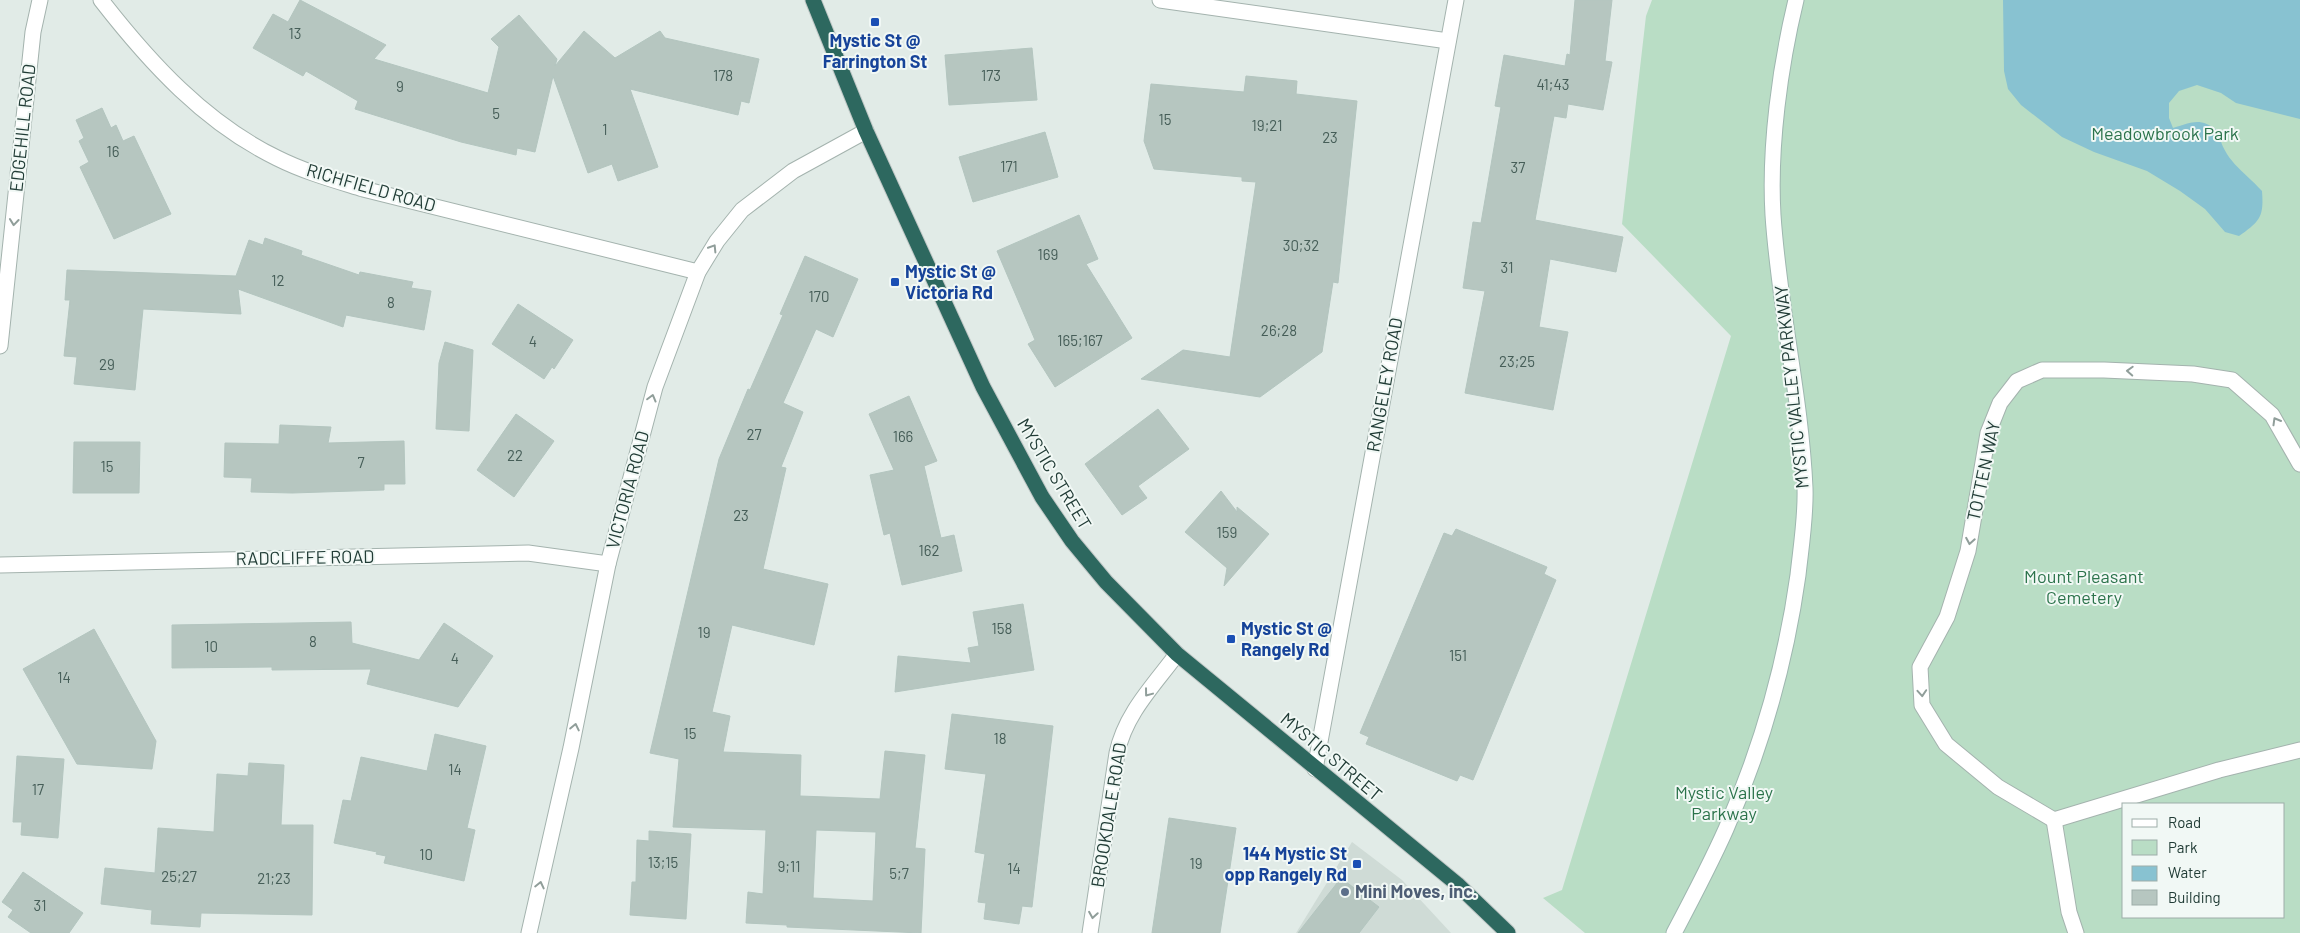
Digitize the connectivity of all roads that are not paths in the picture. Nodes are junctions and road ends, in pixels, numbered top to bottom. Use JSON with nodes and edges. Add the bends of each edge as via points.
{"nodes":[{"id":1,"x":40,"y":0,"type":"edge"},
{"id":2,"x":100,"y":0,"type":"edge"},
{"id":3,"x":813,"y":0,"type":"edge"},
{"id":4,"x":1160,"y":0,"type":"edge"},
{"id":5,"x":1456,"y":0,"type":"edge"},
{"id":6,"x":1796,"y":0,"type":"edge"},
{"id":7,"x":1448,"y":42,"type":"junction"},
{"id":8,"x":866,"y":130,"type":"junction"},
{"id":9,"x":698,"y":272,"type":"junction"},
{"id":10,"x":0,"y":346,"type":"edge"},
{"id":11,"x":2300,"y":464,"type":"edge"},
{"id":12,"x":608,"y":564,"type":"junction"},
{"id":13,"x":0,"y":565,"type":"edge"},
{"id":14,"x":1177,"y":654,"type":"junction"},
{"id":15,"x":2300,"y":750,"type":"edge"},
{"id":16,"x":1315,"y":769,"type":"junction"},
{"id":17,"x":2054,"y":820,"type":"junction"},
{"id":18,"x":529,"y":933,"type":"edge"},
{"id":19,"x":1090,"y":933,"type":"edge"},
{"id":20,"x":1508,"y":933,"type":"edge"},
{"id":21,"x":1674,"y":933,"type":"edge"},
{"id":22,"x":2076,"y":933,"type":"edge"}],
"edges":[{"from":1,"to":10,"type":"street","name":"EDGEHILL ROAD","one_way":true,"via":[[33,32]]},
{"from":2,"to":9,"type":"street","name":"RICHFIELD ROAD","via":[[158,69],[194,102],[236,134],[278,158],[320,176],[363,189]]},
{"from":3,"to":8,"type":"highway","name":"MYSTIC STREET"},
{"from":4,"to":7,"type":"street"},
{"from":5,"to":7,"type":"street","name":"RANGELEY ROAD"},
{"from":6,"to":21,"type":"street","name":"MYSTIC VALLEY PARKWAY","via":[[1787,35],[1779,94],[1773,213],[1795,381],[1805,490],[1792,618],[1750,766],[1726,829]]},
{"from":7,"to":16,"type":"street","name":"RANGELEY ROAD"},
{"from":9,"to":8,"type":"street","name":"VICTORIA ROAD","one_way":true,"via":[[742,210],[792,171]]},
{"from":8,"to":14,"type":"highway","name":"MYSTIC STREET","via":[[983,387],[1042,497],[1106,582]]},
{"from":12,"to":9,"type":"street","name":"VICTORIA ROAD","one_way":true,"via":[[655,388]]},
{"from":11,"to":17,"type":"street","name":"TOTTEN WAY","one_way":true,"via":[[2272,415],[2232,380],[2193,374],[2042,370],[2017,381],[2000,403],[1988,433],[1968,551],[1946,617],[1920,667],[1922,706],[1946,744],[1998,787]]},
{"from":12,"to":13,"type":"street","name":"RADCLIFFE ROAD","via":[[528,553]]},
{"from":18,"to":12,"type":"street","name":"VICTORIA ROAD","one_way":true},
{"from":14,"to":16,"type":"highway","name":"MYSTIC STREET"},
{"from":14,"to":19,"type":"street","name":"BROOKDALE ROAD","one_way":true,"via":[[1128,721],[1121,736]]},
{"from":15,"to":17,"type":"street","via":[[2219,770]]},
{"from":16,"to":20,"type":"highway","name":"MYSTIC STREET","via":[[1457,884]]},
{"from":17,"to":22,"type":"street"}]}
